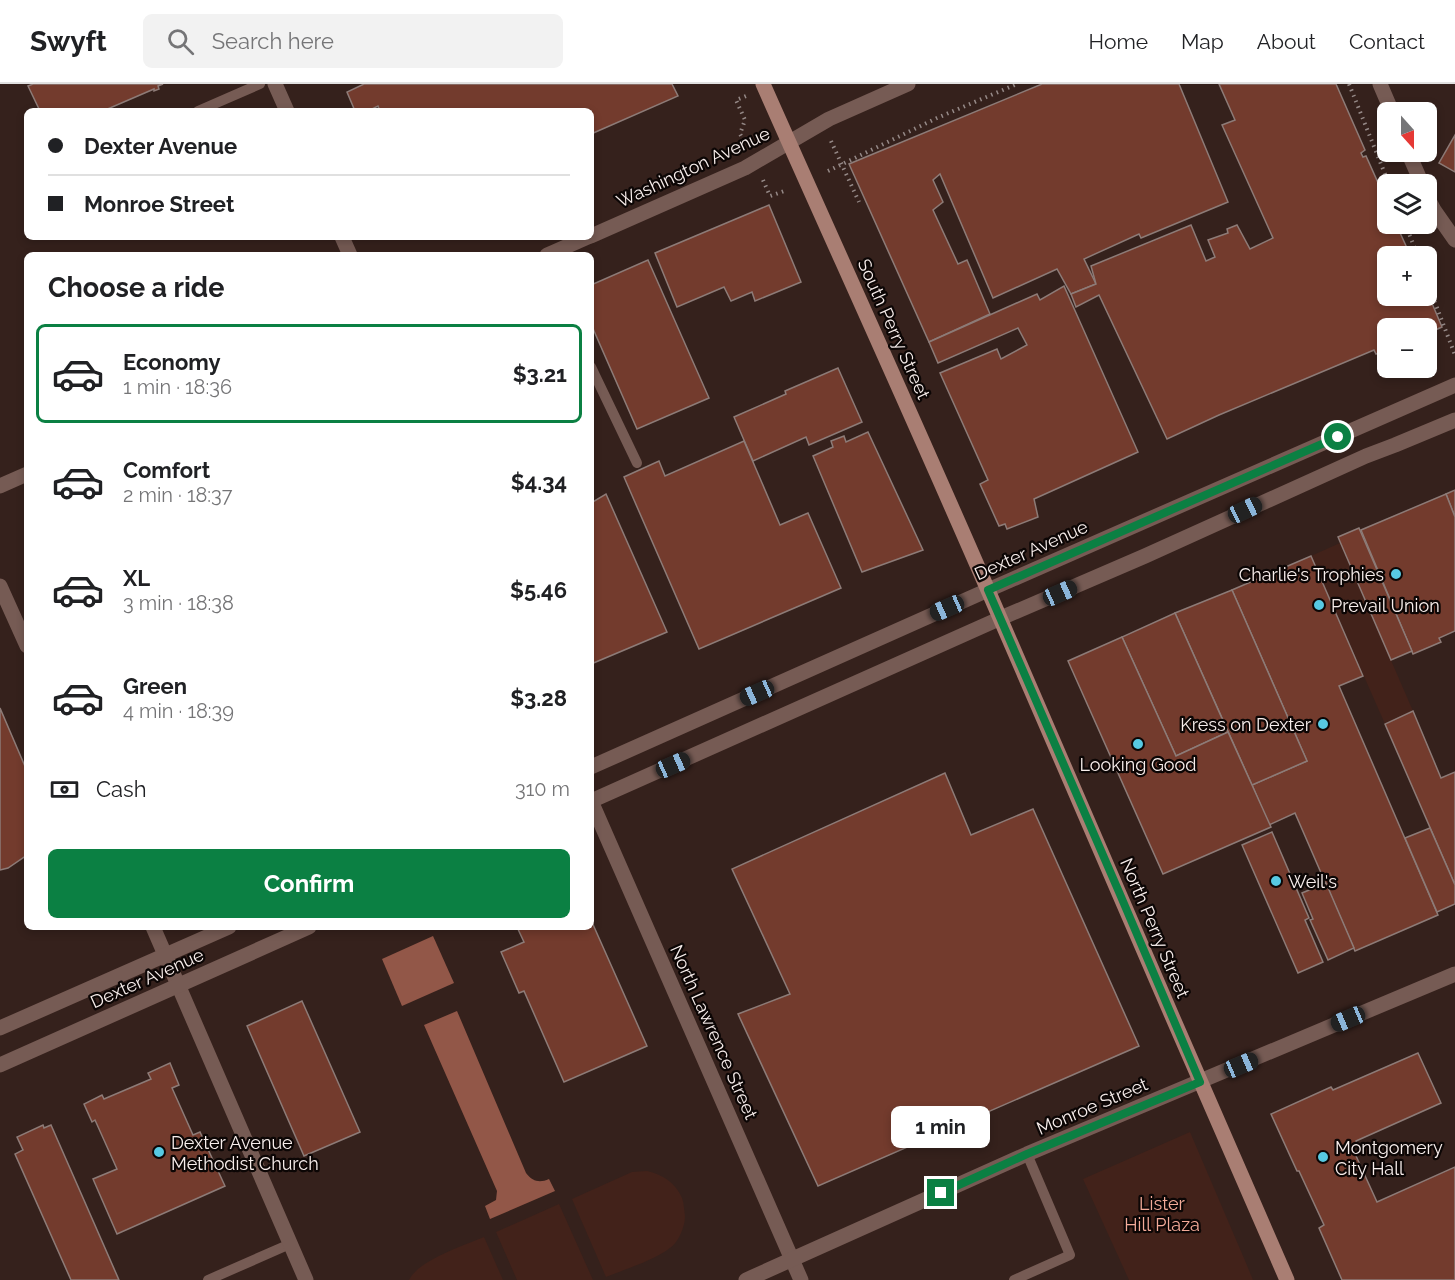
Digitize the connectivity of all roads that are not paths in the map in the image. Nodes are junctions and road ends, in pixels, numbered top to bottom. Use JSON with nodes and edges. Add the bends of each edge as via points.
{"nodes":[{"id":1,"x":260,"y":84,"type":"edge"},
{"id":2,"x":275,"y":84,"type":"edge"},
{"id":3,"x":763,"y":84,"type":"edge"},
{"id":4,"x":909,"y":84,"type":"edge"},
{"id":5,"x":1380,"y":84,"type":"edge"},
{"id":6,"x":1388,"y":102,"type":"edge"},
{"id":7,"x":205,"y":108,"type":"edge"},
{"id":8,"x":286,"y":108,"type":"edge"},
{"id":9,"x":789,"y":142,"type":"junction"},
{"id":10,"x":1437,"y":214,"type":"edge"},
{"id":11,"x":594,"y":234,"type":"edge"},
{"id":12,"x":581,"y":240,"type":"edge"},
{"id":13,"x":1455,"y":240,"type":"edge"},
{"id":14,"x":554,"y":252,"type":"edge"},
{"id":15,"x":594,"y":374,"type":"edge"},
{"id":16,"x":1455,"y":385,"type":"edge"},
{"id":17,"x":1455,"y":420,"type":"edge"},
{"id":18,"x":637,"y":463,"type":"dead end"},
{"id":19,"x":24,"y":475,"type":"edge"},
{"id":20,"x":0,"y":486,"type":"edge"},
{"id":21,"x":0,"y":586,"type":"edge"},
{"id":22,"x":988,"y":590,"type":"junction"},
{"id":23,"x":1001,"y":618,"type":"junction"},
{"id":24,"x":24,"y":639,"type":"edge"},
{"id":25,"x":594,"y":766,"type":"edge"},
{"id":26,"x":594,"y":800,"type":"edge"},
{"id":27,"x":594,"y":808,"type":"edge"},
{"id":28,"x":154,"y":930,"type":"edge"},
{"id":29,"x":222,"y":930,"type":"edge"},
{"id":30,"x":302,"y":930,"type":"edge"},
{"id":31,"x":165,"y":955,"type":"junction"},
{"id":32,"x":1455,"y":974,"type":"edge"},
{"id":33,"x":178,"y":986,"type":"junction"},
{"id":34,"x":0,"y":1028,"type":"edge"},
{"id":35,"x":0,"y":1065,"type":"edge"},
{"id":36,"x":1200,"y":1082,"type":"junction"},
{"id":37,"x":1027,"y":1154,"type":"junction"},
{"id":38,"x":290,"y":1244,"type":"junction"},
{"id":39,"x":792,"y":1260,"type":"junction"},
{"id":40,"x":208,"y":1280,"type":"edge"},
{"id":41,"x":306,"y":1280,"type":"edge"},
{"id":42,"x":746,"y":1280,"type":"edge"},
{"id":43,"x":801,"y":1280,"type":"edge"},
{"id":44,"x":1014,"y":1280,"type":"edge"},
{"id":45,"x":1287,"y":1280,"type":"edge"}],
"edges":[{"from":1,"to":7,"type":"lane"},
{"from":2,"to":8,"type":"street"},
{"from":3,"to":9,"type":"main road","name":"South Perry Street"},
{"from":4,"to":9,"type":"street","name":"Washington Avenue","via":[[829,119]]},
{"from":5,"to":6,"type":"street"},
{"from":9,"to":11,"type":"street","name":"Washington Avenue","via":[[745,168]]},
{"from":9,"to":22,"type":"main road","name":"South Perry Street"},
{"from":10,"to":13,"type":"street"},
{"from":12,"to":14,"type":"street","name":"Washington Avenue"},
{"from":15,"to":18,"type":"lane"},
{"from":16,"to":22,"type":"street","name":"Dexter Avenue"},
{"from":17,"to":23,"type":"street"},
{"from":19,"to":20,"type":"street"},
{"from":21,"to":24,"type":"street"},
{"from":22,"to":23,"type":"main road","name":"North Perry Street"},
{"from":22,"to":25,"type":"street","name":"Dexter Avenue"},
{"from":23,"to":26,"type":"street"},
{"from":23,"to":36,"type":"main road","name":"North Perry Street"},
{"from":27,"to":39,"type":"street","name":"North Lawrence Street"},
{"from":28,"to":31,"type":"street"},
{"from":29,"to":31,"type":"street","name":"Dexter Avenue"},
{"from":30,"to":33,"type":"street","name":"Dexter Avenue"},
{"from":31,"to":33,"type":"street"},
{"from":31,"to":34,"type":"street","name":"Dexter Avenue"},
{"from":32,"to":36,"type":"street","name":"Monroe Street"},
{"from":33,"to":35,"type":"street","name":"Dexter Avenue"},
{"from":33,"to":38,"type":"street"},
{"from":36,"to":37,"type":"street","name":"Monroe Street"},
{"from":36,"to":45,"type":"main road","name":"North Perry Street"},
{"from":37,"to":39,"type":"street","name":"Monroe Street"},
{"from":37,"to":44,"type":"lane","via":[[1070,1255]]},
{"from":38,"to":40,"type":"lane"},
{"from":38,"to":41,"type":"street"},
{"from":39,"to":42,"type":"street","name":"Monroe Street"},
{"from":39,"to":43,"type":"street","name":"North Lawrence Street"}]}
